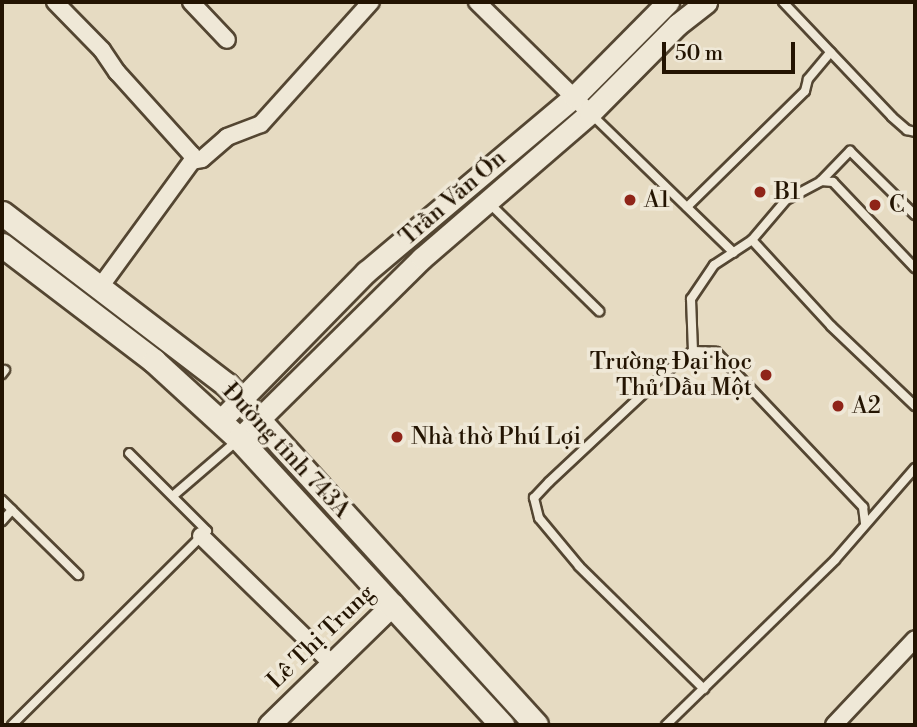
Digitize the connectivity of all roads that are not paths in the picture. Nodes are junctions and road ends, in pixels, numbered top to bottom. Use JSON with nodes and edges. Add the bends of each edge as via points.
{"nodes":[{"id":1,"x":55,"y":2,"type":"edge"},
{"id":2,"x":191,"y":2,"type":"edge"},
{"id":3,"x":371,"y":2,"type":"edge"},
{"id":4,"x":477,"y":2,"type":"edge"},
{"id":5,"x":668,"y":2,"type":"edge"},
{"id":6,"x":706,"y":2,"type":"edge"},
{"id":7,"x":783,"y":2,"type":"edge"},
{"id":8,"x":227,"y":40,"type":"dead end"},
{"id":9,"x":831,"y":52,"type":"junction"},
{"id":10,"x":573,"y":97,"type":"junction"},
{"id":11,"x":590,"y":113,"type":"junction"},
{"id":12,"x":915,"y":132,"type":"edge"},
{"id":13,"x":192,"y":161,"type":"junction"},
{"id":14,"x":821,"y":181,"type":"junction"},
{"id":15,"x":488,"y":202,"type":"junction"},
{"id":16,"x":687,"y":207,"type":"junction"},
{"id":17,"x":2,"y":213,"type":"edge"},
{"id":18,"x":915,"y":215,"type":"edge"},
{"id":19,"x":752,"y":240,"type":"junction"},
{"id":20,"x":2,"y":245,"type":"edge"},
{"id":21,"x":734,"y":253,"type":"junction"},
{"id":22,"x":915,"y":268,"type":"edge"},
{"id":23,"x":100,"y":287,"type":"junction"},
{"id":24,"x":599,"y":311,"type":"dead end"},
{"id":25,"x":692,"y":351,"type":"junction"},
{"id":26,"x":240,"y":399,"type":"junction"},
{"id":27,"x":915,"y":406,"type":"edge"},
{"id":28,"x":258,"y":419,"type":"junction"},
{"id":29,"x":220,"y":421,"type":"junction"},
{"id":30,"x":239,"y":439,"type":"junction"},
{"id":31,"x":129,"y":453,"type":"dead end"},
{"id":32,"x":915,"y":468,"type":"edge"},
{"id":33,"x":174,"y":495,"type":"junction"},
{"id":34,"x":2,"y":500,"type":"edge"},
{"id":35,"x":12,"y":510,"type":"junction"},
{"id":36,"x":2,"y":521,"type":"edge"},
{"id":37,"x":865,"y":524,"type":"junction"},
{"id":38,"x":201,"y":536,"type":"junction"},
{"id":39,"x":78,"y":575,"type":"dead end"},
{"id":40,"x":410,"y":586,"type":"junction"},
{"id":41,"x":393,"y":604,"type":"junction"},
{"id":42,"x":915,"y":639,"type":"edge"},
{"id":43,"x":332,"y":664,"type":"junction"},
{"id":44,"x":704,"y":688,"type":"junction"},
{"id":45,"x":12,"y":725,"type":"edge"},
{"id":46,"x":269,"y":725,"type":"edge"},
{"id":47,"x":502,"y":725,"type":"edge"},
{"id":48,"x":536,"y":725,"type":"edge"},
{"id":49,"x":666,"y":725,"type":"edge"},
{"id":50,"x":834,"y":725,"type":"edge"}],
"edges":[{"from":1,"to":13,"type":"street","via":[[181,139]]},
{"from":2,"to":8,"type":"street"},
{"from":3,"to":13,"type":"street","via":[[261,124],[226,137],[202,159]]},
{"from":4,"to":10,"type":"street"},
{"from":5,"to":10,"type":"street","name":"Trần Văn Ơn"},
{"from":6,"to":11,"type":"street","name":"Trần Văn Ơn"},
{"from":7,"to":9,"type":"lane"},
{"from":9,"to":12,"type":"lane","via":[[892,117]]},
{"from":9,"to":16,"type":"lane","via":[[808,79],[805,91]]},
{"from":10,"to":11,"type":"street"},
{"from":10,"to":26,"type":"street","name":"Trần Văn Ơn","via":[[366,272]]},
{"from":11,"to":15,"type":"street","name":"Trần Văn Ơn"},
{"from":11,"to":16,"type":"lane"},
{"from":13,"to":23,"type":"street"},
{"from":14,"to":18,"type":"lane","via":[[850,150]]},
{"from":14,"to":19,"type":"lane","via":[[786,200]]},
{"from":14,"to":22,"type":"lane","via":[[833,182]]},
{"from":15,"to":24,"type":"lane"},
{"from":15,"to":28,"type":"street","name":"Trần Văn Ơn","via":[[422,258]]},
{"from":16,"to":21,"type":"lane"},
{"from":17,"to":23,"type":"main road","name":"Đường tỉnh 743A"},
{"from":19,"to":21,"type":"lane"},
{"from":19,"to":27,"type":"lane","via":[[831,326]]},
{"from":20,"to":29,"type":"main road","name":"Đường tỉnh 743A","via":[[154,361]]},
{"from":21,"to":25,"type":"lane","via":[[714,265],[691,299]]},
{"from":23,"to":26,"type":"main road","name":"Đường tỉnh 743A"},
{"from":25,"to":37,"type":"lane","via":[[716,352],[863,507]]},
{"from":25,"to":44,"type":"lane","via":[[534,498],[539,518],[579,566]]},
{"from":26,"to":28,"type":"main road","name":"Đường tỉnh 743A"},
{"from":26,"to":29,"type":"street","name":"Trần Văn Ơn"},
{"from":28,"to":30,"type":"street","name":"Trần Văn Ơn"},
{"from":28,"to":40,"type":"main road","name":"Đường tỉnh 743A"},
{"from":29,"to":30,"type":"main road","name":"Đường tỉnh 743A"},
{"from":30,"to":33,"type":"lane"},
{"from":30,"to":41,"type":"main road","name":"Đường tỉnh 743A"},
{"from":31,"to":33,"type":"lane"},
{"from":32,"to":37,"type":"lane"},
{"from":33,"to":38,"type":"lane","via":[[207,531]]},
{"from":34,"to":35,"type":"lane"},
{"from":35,"to":36,"type":"lane"},
{"from":35,"to":39,"type":"lane"},
{"from":37,"to":44,"type":"lane","via":[[835,560]]},
{"from":38,"to":43,"type":"street"},
{"from":38,"to":45,"type":"lane"},
{"from":40,"to":41,"type":"street","name":"Lê Thị Trung"},
{"from":40,"to":48,"type":"main road","name":"Đường tỉnh 743A"},
{"from":41,"to":43,"type":"street","name":"Lê Thị Trung"},
{"from":41,"to":47,"type":"main road","name":"Đường tỉnh 743A"},
{"from":42,"to":50,"type":"street"},
{"from":43,"to":46,"type":"street","name":"Lê Thị Trung"},
{"from":44,"to":49,"type":"lane"}]}
